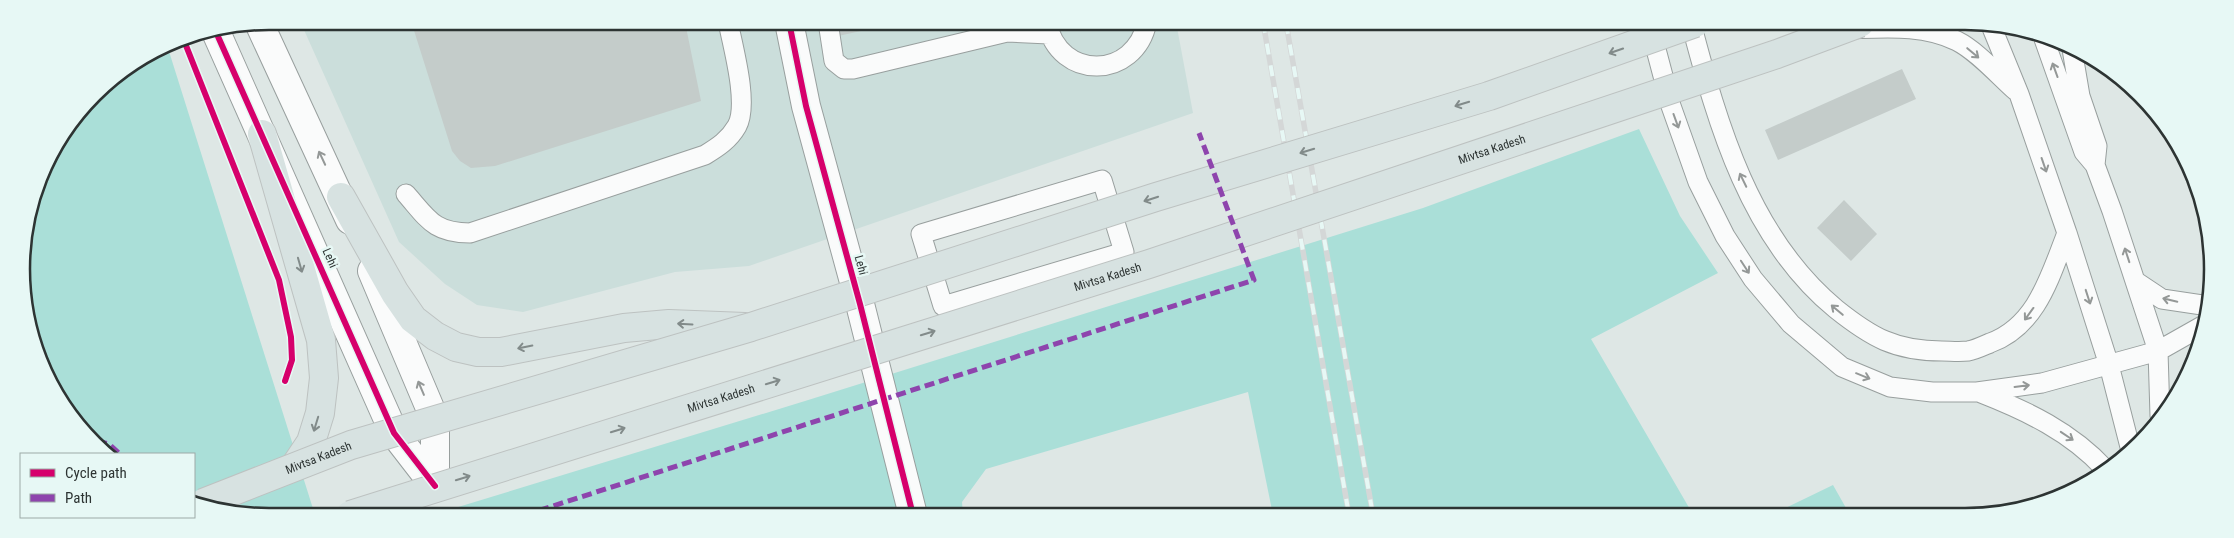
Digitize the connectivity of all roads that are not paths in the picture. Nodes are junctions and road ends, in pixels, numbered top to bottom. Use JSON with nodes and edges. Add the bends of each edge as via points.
{"nodes":[{"id":1,"x":262,"y":30,"type":"edge"},
{"id":2,"x":729,"y":30,"type":"edge"},
{"id":3,"x":791,"y":30,"type":"edge"},
{"id":4,"x":829,"y":30,"type":"edge"},
{"id":5,"x":1028,"y":30,"type":"edge"},
{"id":6,"x":1049,"y":30,"type":"edge"},
{"id":7,"x":1145,"y":30,"type":"edge"},
{"id":8,"x":1651,"y":30,"type":"edge"},
{"id":9,"x":1673,"y":30,"type":"edge"},
{"id":10,"x":1695,"y":30,"type":"edge"},
{"id":11,"x":1841,"y":30,"type":"edge"},
{"id":12,"x":1922,"y":30,"type":"edge"},
{"id":13,"x":1994,"y":32,"type":"edge"},
{"id":14,"x":218,"y":36,"type":"edge"},
{"id":15,"x":2047,"y":45,"type":"edge"},
{"id":16,"x":2072,"y":56,"type":"edge"},
{"id":17,"x":2019,"y":94,"type":"junction"},
{"id":18,"x":2073,"y":99,"type":"junction"},
{"id":19,"x":262,"y":134,"type":"junction"},
{"id":20,"x":406,"y":194,"type":"dead end"},
{"id":21,"x":341,"y":197,"type":"junction"},
{"id":22,"x":2068,"y":233,"type":"junction"},
{"id":23,"x":935,"y":281,"type":"junction"},
{"id":24,"x":2135,"y":281,"type":"junction"},
{"id":25,"x":860,"y":304,"type":"junction"},
{"id":26,"x":2201,"y":305,"type":"edge"},
{"id":27,"x":751,"y":327,"type":"junction"},
{"id":28,"x":2196,"y":329,"type":"edge"},
{"id":29,"x":2158,"y":351,"type":"junction"},
{"id":30,"x":2109,"y":365,"type":"junction"},
{"id":31,"x":1977,"y":392,"type":"junction"},
{"id":32,"x":2160,"y":408,"type":"edge"},
{"id":33,"x":435,"y":420,"type":"junction"},
{"id":34,"x":394,"y":433,"type":"junction"},
{"id":35,"x":2128,"y":444,"type":"edge"},
{"id":36,"x":295,"y":466,"type":"junction"},
{"id":37,"x":2101,"y":466,"type":"edge"},
{"id":38,"x":435,"y":486,"type":"junction"},
{"id":39,"x":209,"y":500,"type":"edge"},
{"id":40,"x":371,"y":508,"type":"edge"},
{"id":41,"x":911,"y":508,"type":"edge"}],
"edges":[{"from":21,"to":1,"type":"street","one_way":true},
{"from":2,"to":20,"type":"lane","via":[[742,104],[738,125],[724,144],[705,156],[470,233],[451,233],[432,223]]},
{"from":3,"to":25,"type":"street","name":"Lehi","via":[[806,106]]},
{"from":4,"to":5,"type":"lane","via":[[834,61],[844,69]]},
{"from":6,"to":7,"type":"lane","via":[[1056,47],[1067,57],[1093,67],[1123,60],[1136,49]]},
{"from":8,"to":31,"type":"lane","one_way":true,"via":[[1671,106],[1698,182],[1725,236],[1753,279],[1791,324],[1842,367],[1890,387],[1932,392]]},
{"from":9,"to":27,"type":"main road","name":"Mivtsa Kadesh","one_way":true,"bridge":true,"via":[[1489,96],[1156,197]]},
{"from":22,"to":10,"type":"lane","one_way":true,"via":[[2042,296],[2023,323],[2000,340],[1970,351],[1934,351],[1900,348],[1864,332],[1820,295],[1786,255],[1760,216],[1736,166],[1710,94]]},
{"from":38,"to":11,"type":"main road","name":"Mivtsa Kadesh","one_way":true,"bridge":true,"via":[[1149,264]]},
{"from":12,"to":17,"type":"lane","one_way":true,"via":[[1936,32],[1959,42]]},
{"from":13,"to":17,"type":"lane"},
{"from":14,"to":19,"type":"street","name":"Lehi"},
{"from":18,"to":15,"type":"lane","one_way":true},
{"from":16,"to":18,"type":"lane"},
{"from":17,"to":22,"type":"lane","one_way":true},
{"from":24,"to":18,"type":"lane","one_way":true,"via":[[2095,165],[2097,146]]},
{"from":19,"to":34,"type":"street","name":"Lehi"},
{"from":19,"to":36,"type":"main road","one_way":true,"via":[[321,340],[324,378],[320,413],[311,442]]},
{"from":27,"to":21,"type":"main road","one_way":true,"via":[[669,324],[624,328],[500,352],[456,347],[413,319]]},
{"from":33,"to":21,"type":"street","one_way":true},
{"from":22,"to":30,"type":"lane","one_way":true},
{"from":23,"to":23,"type":"lane","via":[[943,306],[1124,252],[1102,180],[921,234]]},
{"from":23,"to":25,"type":"lane"},
{"from":26,"to":24,"type":"lane","one_way":true,"via":[[2162,298]]},
{"from":24,"to":29,"type":"lane"},
{"from":25,"to":41,"type":"street","name":"Lehi"},
{"from":27,"to":33,"type":"main road","name":"Mivtsa Kadesh","bridge":true},
{"from":28,"to":29,"type":"lane"},
{"from":29,"to":30,"type":"lane"},
{"from":29,"to":32,"type":"lane"},
{"from":31,"to":30,"type":"lane","one_way":true,"via":[[2042,383]]},
{"from":30,"to":35,"type":"lane"},
{"from":31,"to":37,"type":"lane","one_way":true,"via":[[2026,410],[2070,438]]},
{"from":33,"to":34,"type":"main road","name":"Mivtsa Kadesh","bridge":true},
{"from":33,"to":38,"type":"street"},
{"from":34,"to":36,"type":"main road","name":"Mivtsa Kadesh","bridge":true},
{"from":34,"to":38,"type":"street","name":"Lehi"},
{"from":36,"to":39,"type":"main road","name":"Mivtsa Kadesh","bridge":true},
{"from":38,"to":40,"type":"main road","name":"Mivtsa Kadesh","bridge":true}]}
